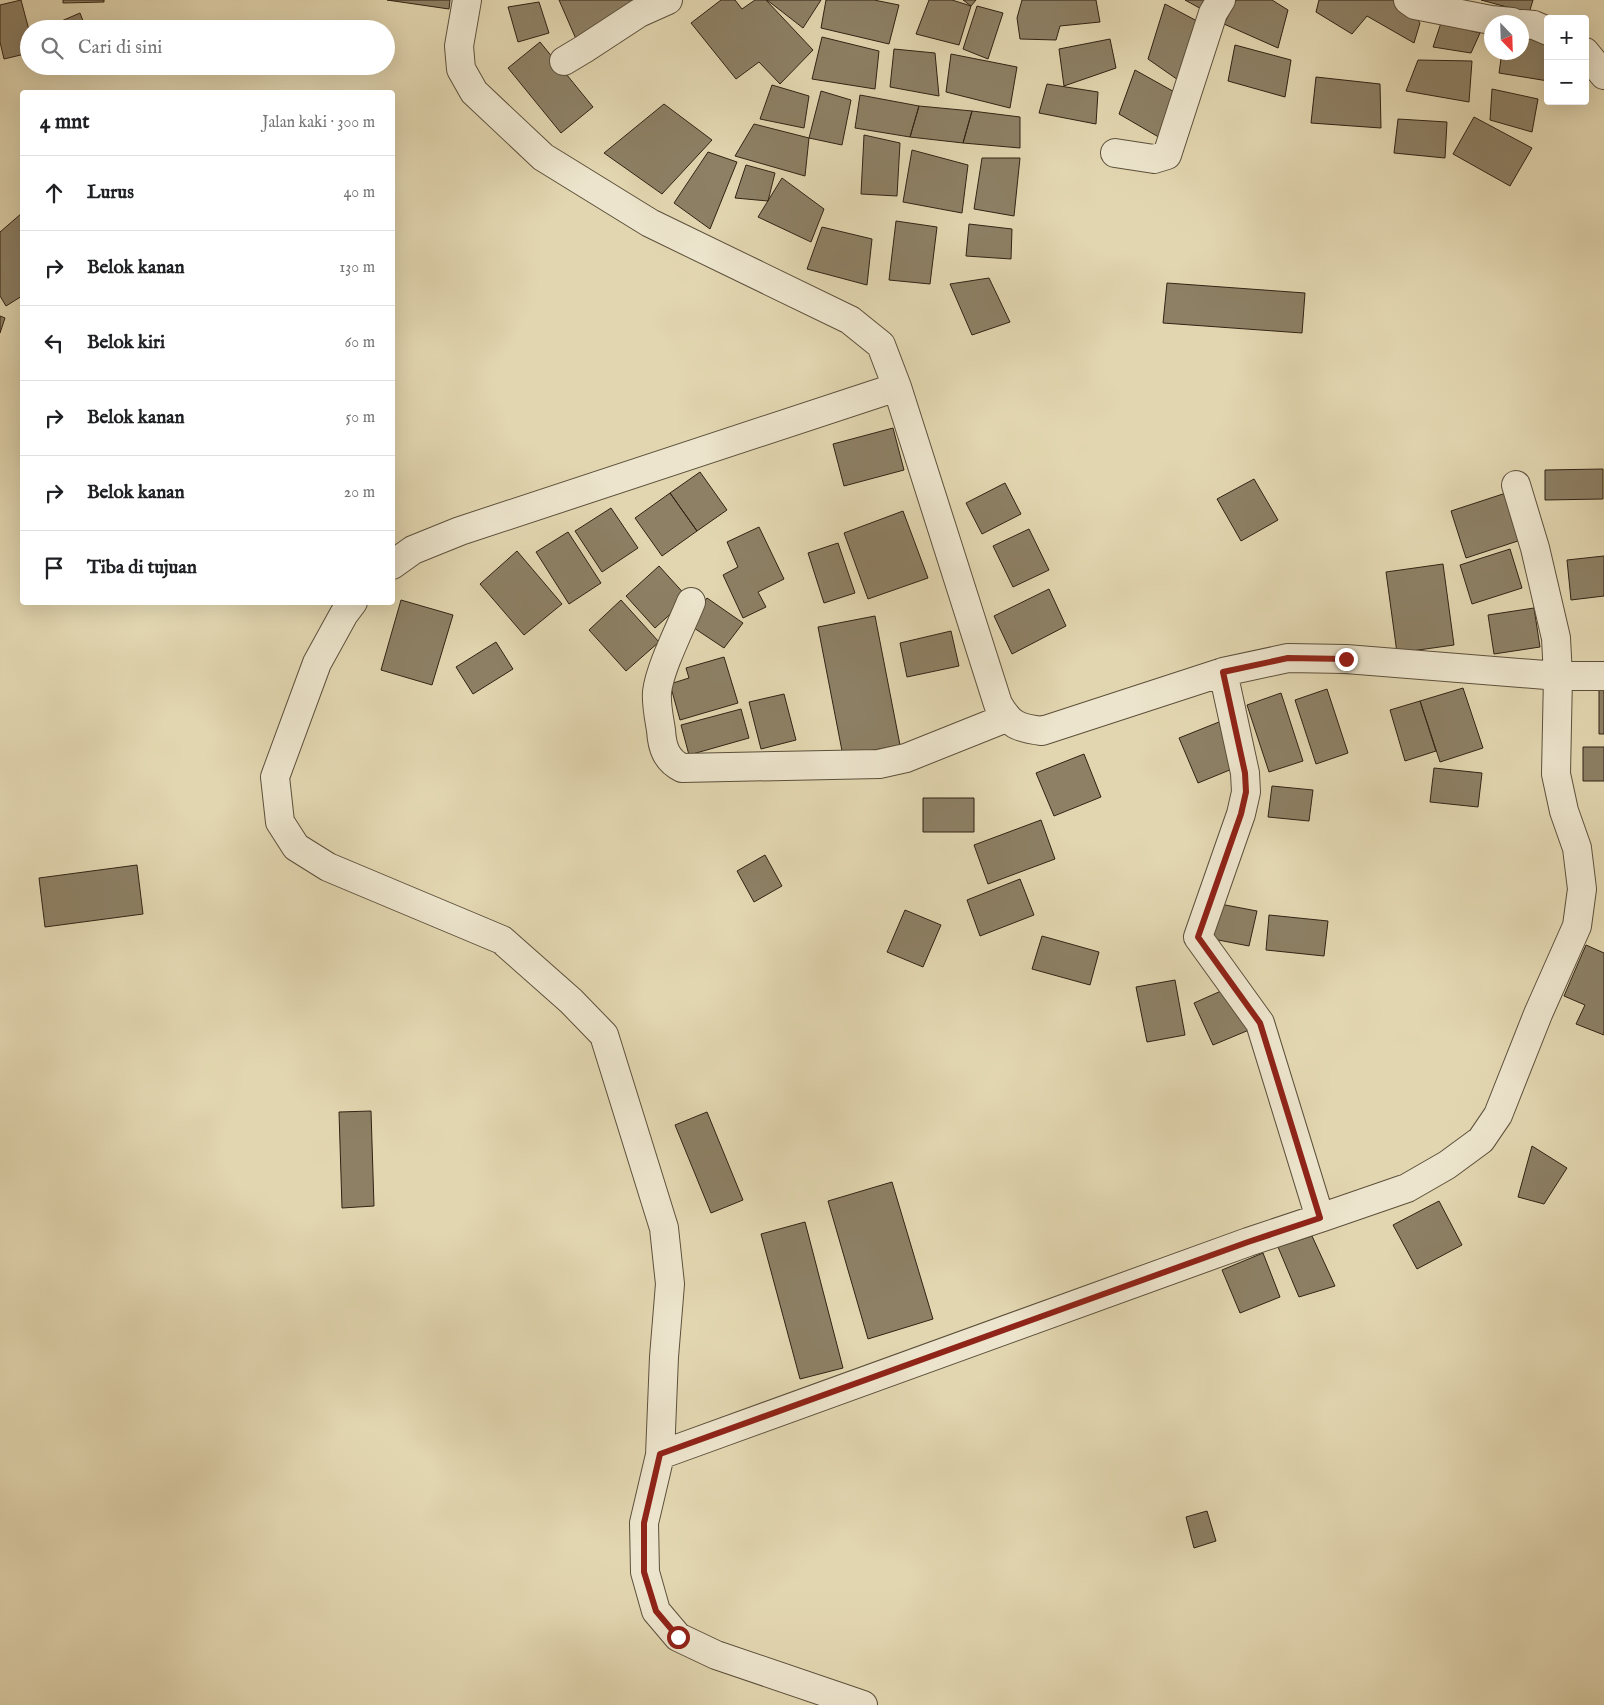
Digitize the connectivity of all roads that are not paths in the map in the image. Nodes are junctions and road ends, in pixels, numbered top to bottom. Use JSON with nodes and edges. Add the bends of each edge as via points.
{"nodes":[{"id":1,"x":467,"y":0,"type":"edge"},
{"id":2,"x":668,"y":0,"type":"edge"},
{"id":3,"x":1221,"y":0,"type":"edge"},
{"id":4,"x":1413,"y":2,"type":"edge"},
{"id":5,"x":1484,"y":18,"type":"edge"},
{"id":6,"x":1529,"y":25,"type":"edge"},
{"id":7,"x":1544,"y":29,"type":"edge"},
{"id":8,"x":1589,"y":57,"type":"edge"},
{"id":9,"x":564,"y":61,"type":"dead end"},
{"id":10,"x":1604,"y":75,"type":"edge"},
{"id":11,"x":1115,"y":153,"type":"dead end"},
{"id":12,"x":897,"y":387,"type":"junction"},
{"id":13,"x":1516,"y":485,"type":"dead end"},
{"id":14,"x":395,"y":563,"type":"edge"},
{"id":15,"x":691,"y":602,"type":"dead end"},
{"id":16,"x":352,"y":605,"type":"edge"},
{"id":17,"x":1223,"y":672,"type":"junction"},
{"id":18,"x":1558,"y":676,"type":"junction"},
{"id":19,"x":1604,"y":676,"type":"edge"},
{"id":20,"x":1006,"y":718,"type":"junction"},
{"id":21,"x":1320,"y":1218,"type":"junction"},
{"id":22,"x":660,"y":1454,"type":"junction"},
{"id":23,"x":863,"y":1705,"type":"edge"}],
"edges":[{"from":1,"to":12,"type":"street","via":[[459,46],[461,69],[474,92],[543,157],[650,223],[850,320],[881,345]]},
{"from":2,"to":9,"type":"street","via":[[639,13]]},
{"from":3,"to":11,"type":"street","via":[[1213,14],[1167,155],[1154,159]]},
{"from":4,"to":5,"type":"street"},
{"from":6,"to":7,"type":"street"},
{"from":8,"to":10,"type":"street"},
{"from":12,"to":14,"type":"street","via":[[460,531],[413,550]]},
{"from":12,"to":20,"type":"street","via":[[998,704]]},
{"from":13,"to":18,"type":"street","via":[[1551,612]]},
{"from":15,"to":20,"type":"street","via":[[657,694],[663,747],[674,764],[682,768],[879,764],[906,758]]},
{"from":16,"to":22,"type":"street","via":[[317,663],[280,760],[275,777],[280,822],[296,847],[328,867],[502,940],[604,1035],[664,1228],[670,1284]]},
{"from":17,"to":18,"type":"street","via":[[1288,658],[1346,659]]},
{"from":17,"to":20,"type":"street","via":[[1042,730],[1023,729]]},
{"from":17,"to":21,"type":"street","via":[[1245,773],[1246,792],[1198,937],[1260,1023]]},
{"from":18,"to":19,"type":"street"},
{"from":18,"to":21,"type":"street","via":[[1556,774],[1577,848],[1582,889],[1577,926],[1498,1115],[1481,1140],[1447,1165],[1406,1188]]},
{"from":21,"to":22,"type":"street"},
{"from":22,"to":23,"type":"street","via":[[644,1523],[644,1572],[656,1611],[678,1637],[716,1655]]}]}
